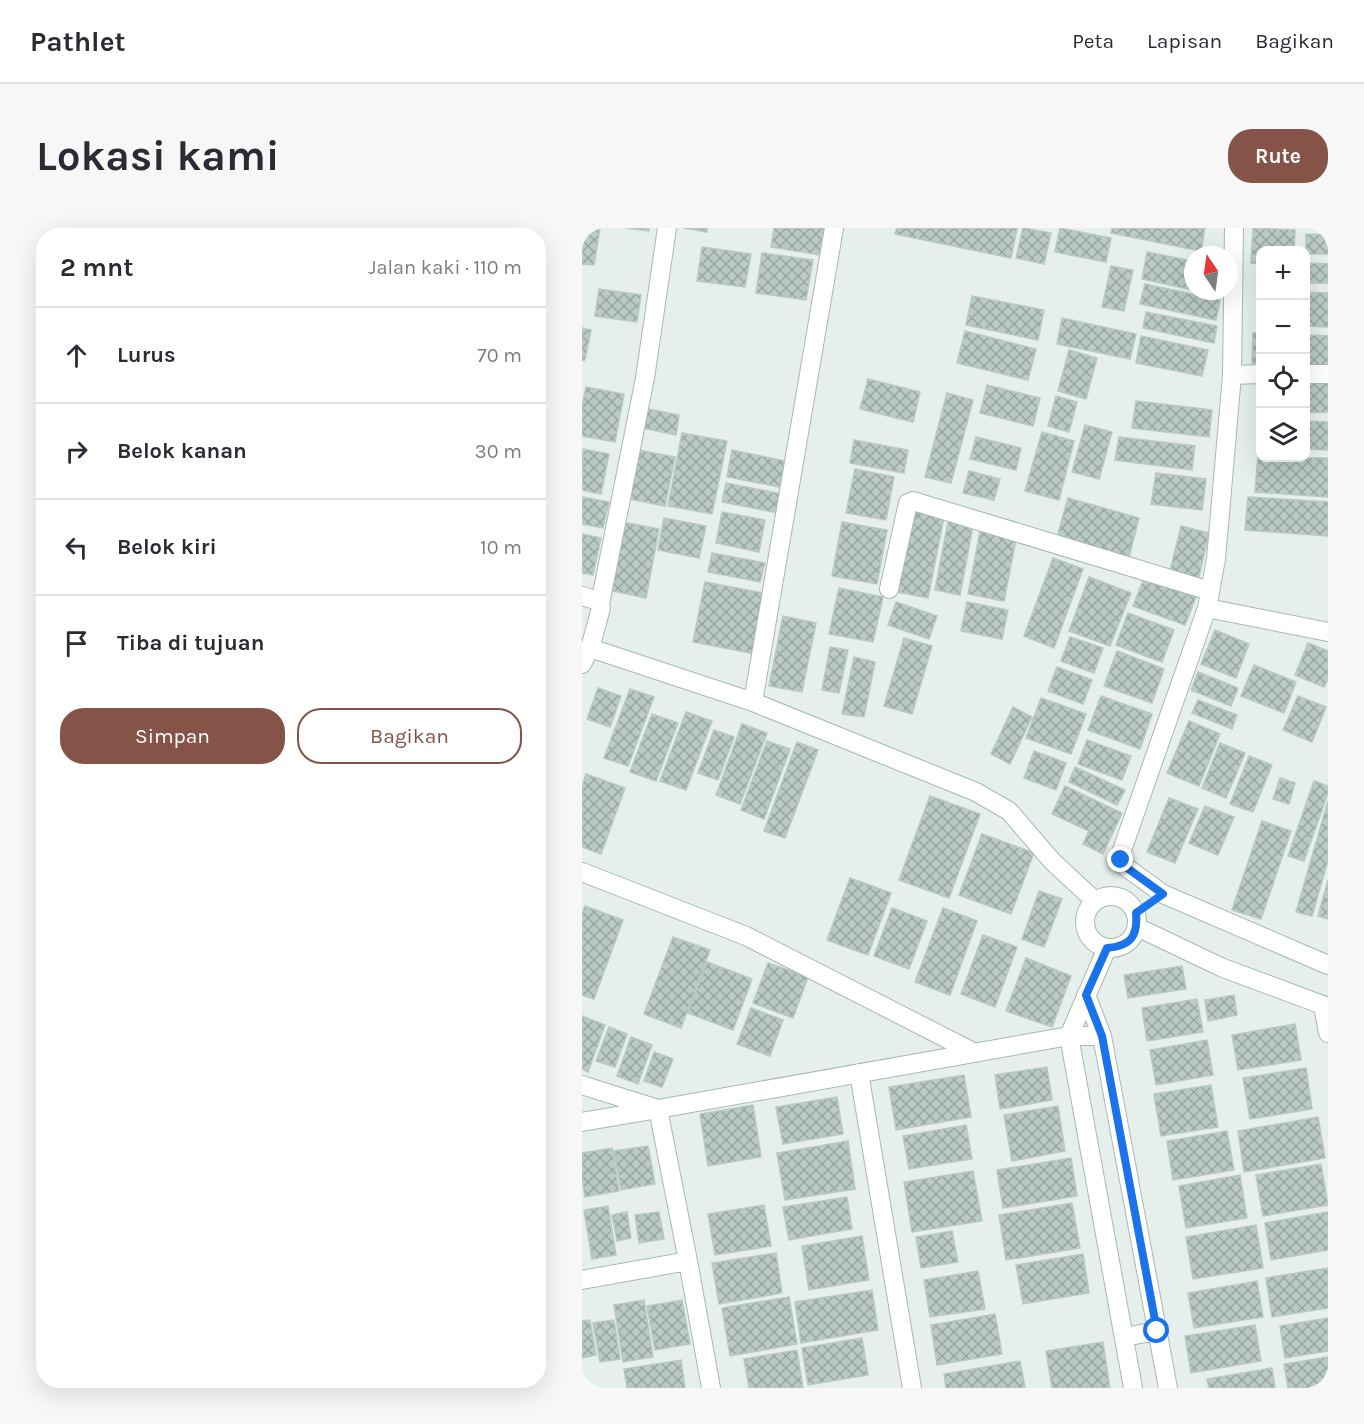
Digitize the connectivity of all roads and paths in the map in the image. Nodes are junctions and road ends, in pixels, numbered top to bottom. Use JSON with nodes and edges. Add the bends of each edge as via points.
{"nodes":[{"id":1,"x":667,"y":228,"type":"edge"},
{"id":2,"x":834,"y":228,"type":"edge"},
{"id":3,"x":1234,"y":228,"type":"edge"},
{"id":4,"x":1256,"y":374,"type":"edge"},
{"id":5,"x":1310,"y":374,"type":"edge"},
{"id":6,"x":1328,"y":374,"type":"edge"},
{"id":7,"x":1232,"y":375,"type":"junction"},
{"id":8,"x":889,"y":589,"type":"dead end"},
{"id":9,"x":582,"y":596,"type":"edge"},
{"id":10,"x":1209,"y":599,"type":"junction"},
{"id":11,"x":600,"y":604,"type":"junction"},
{"id":12,"x":1328,"y":632,"type":"edge"},
{"id":13,"x":586,"y":656,"type":"edge"},
{"id":14,"x":753,"y":702,"type":"junction"},
{"id":15,"x":582,"y":872,"type":"edge"},
{"id":16,"x":1163,"y":894,"type":"junction"},
{"id":17,"x":1095,"y":901,"type":"junction"},
{"id":18,"x":1136,"y":920,"type":"junction"},
{"id":19,"x":1107,"y":948,"type":"junction"},
{"id":20,"x":1328,"y":965,"type":"edge"},
{"id":21,"x":1086,"y":995,"type":"junction"},
{"id":22,"x":1325,"y":1006,"type":"edge"},
{"id":23,"x":1328,"y":1034,"type":"edge"},
{"id":24,"x":1069,"y":1036,"type":"junction"},
{"id":25,"x":1102,"y":1036,"type":"junction"},
{"id":26,"x":975,"y":1053,"type":"junction"},
{"id":27,"x":860,"y":1073,"type":"junction"},
{"id":28,"x":582,"y":1085,"type":"edge"},
{"id":29,"x":658,"y":1109,"type":"junction"},
{"id":30,"x":582,"y":1122,"type":"edge"},
{"id":31,"x":1122,"y":1138,"type":"junction"},
{"id":32,"x":1089,"y":1144,"type":"junction"},
{"id":33,"x":1136,"y":1219,"type":"junction"},
{"id":34,"x":1104,"y":1225,"type":"junction"},
{"id":35,"x":688,"y":1261,"type":"junction"},
{"id":36,"x":582,"y":1280,"type":"edge"},
{"id":37,"x":1157,"y":1331,"type":"junction"},
{"id":38,"x":1124,"y":1337,"type":"junction"},
{"id":39,"x":711,"y":1388,"type":"edge"},
{"id":40,"x":912,"y":1388,"type":"edge"},
{"id":41,"x":1133,"y":1388,"type":"edge"},
{"id":42,"x":1168,"y":1388,"type":"edge"}],
"edges":[{"from":1,"to":11,"type":"street","via":[[645,378]]},
{"from":2,"to":14,"type":"street"},
{"from":3,"to":7,"type":"street"},
{"from":4,"to":7,"type":"street"},
{"from":5,"to":6,"type":"street"},
{"from":7,"to":10,"type":"street"},
{"from":8,"to":10,"type":"street","via":[[908,503],[913,501]]},
{"from":9,"to":11,"type":"street"},
{"from":10,"to":12,"type":"street"},
{"from":10,"to":16,"type":"street","via":[[1121,853],[1123,865]]},
{"from":11,"to":13,"type":"street","via":[[601,612]]},
{"from":13,"to":14,"type":"street"},
{"from":14,"to":17,"type":"street","via":[[993,801],[1009,811],[1052,861]]},
{"from":15,"to":26,"type":"street","via":[[746,936]]},
{"from":16,"to":18,"type":"street"},
{"from":16,"to":20,"type":"street"},
{"from":17,"to":18,"type":"street","via":[[1116,896],[1128,902]]},
{"from":17,"to":19,"type":"street","via":[[1088,908],[1085,928],[1089,938]]},
{"from":18,"to":19,"type":"street","via":[[1131,939],[1121,947]]},
{"from":18,"to":22,"type":"street","via":[[1223,968]]},
{"from":19,"to":21,"type":"street"},
{"from":21,"to":24,"type":"street"},
{"from":21,"to":25,"type":"street"},
{"from":22,"to":23,"type":"street"},
{"from":24,"to":25,"type":"street"},
{"from":24,"to":26,"type":"street"},
{"from":24,"to":32,"type":"street"},
{"from":25,"to":31,"type":"street"},
{"from":26,"to":27,"type":"street"},
{"from":27,"to":29,"type":"street"},
{"from":27,"to":40,"type":"street"},
{"from":28,"to":29,"type":"street"},
{"from":29,"to":30,"type":"street"},
{"from":29,"to":35,"type":"street"},
{"from":31,"to":32,"type":"street"},
{"from":31,"to":33,"type":"street"},
{"from":32,"to":34,"type":"street"},
{"from":33,"to":34,"type":"street"},
{"from":33,"to":37,"type":"street"},
{"from":34,"to":38,"type":"street"},
{"from":35,"to":36,"type":"street"},
{"from":35,"to":39,"type":"street"},
{"from":37,"to":38,"type":"street"},
{"from":37,"to":42,"type":"street"},
{"from":38,"to":41,"type":"street"}]}
